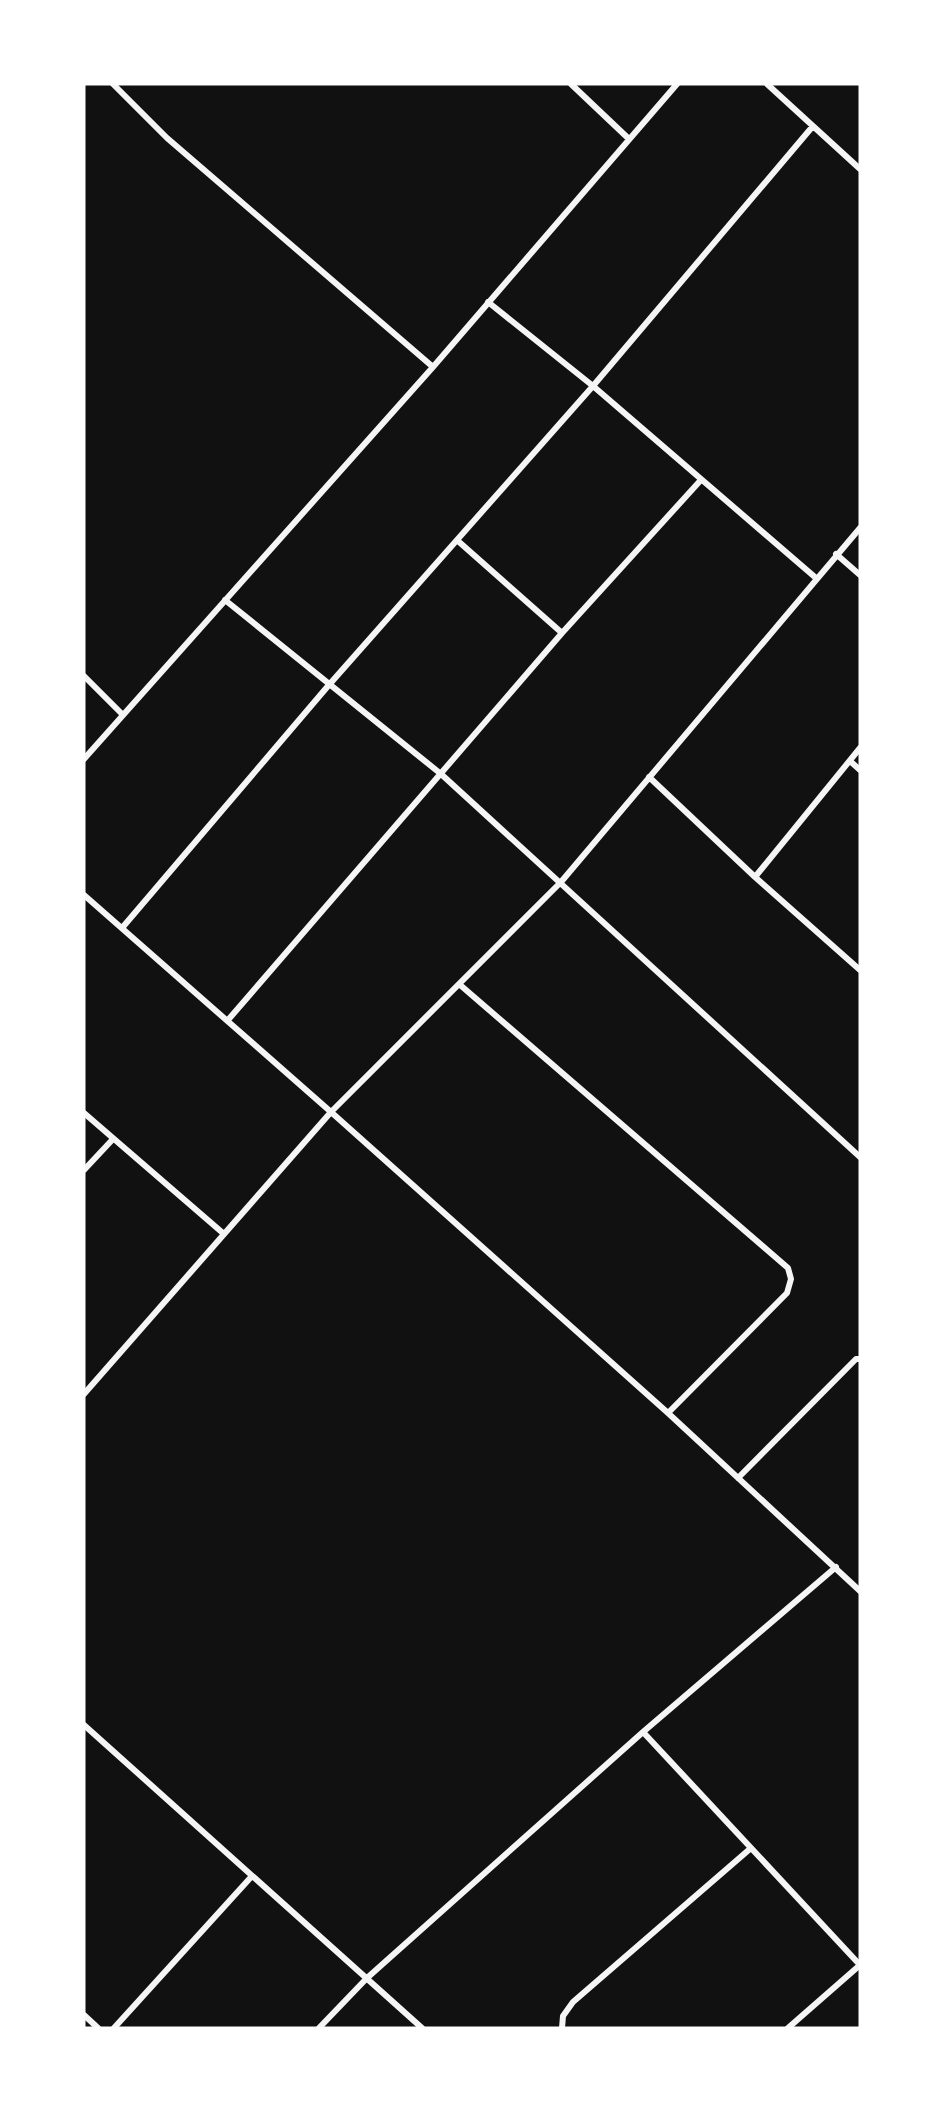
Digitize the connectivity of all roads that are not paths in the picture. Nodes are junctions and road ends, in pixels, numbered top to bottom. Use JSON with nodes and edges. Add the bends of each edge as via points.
{"nodes":[{"id":1,"x":113,"y":84,"type":"edge"},
{"id":2,"x":571,"y":84,"type":"edge"},
{"id":3,"x":677,"y":84,"type":"edge"},
{"id":4,"x":767,"y":84,"type":"edge"},
{"id":5,"x":813,"y":126,"type":"junction"},
{"id":6,"x":629,"y":139,"type":"junction"},
{"id":7,"x":860,"y":170,"type":"edge"},
{"id":8,"x":488,"y":302,"type":"junction"},
{"id":9,"x":433,"y":367,"type":"junction"},
{"id":10,"x":593,"y":386,"type":"junction"},
{"id":11,"x":700,"y":481,"type":"junction"},
{"id":12,"x":860,"y":528,"type":"edge"},
{"id":13,"x":458,"y":541,"type":"junction"},
{"id":14,"x":836,"y":554,"type":"junction"},
{"id":15,"x":860,"y":575,"type":"edge"},
{"id":16,"x":816,"y":578,"type":"junction"},
{"id":17,"x":225,"y":600,"type":"junction"},
{"id":18,"x":562,"y":633,"type":"junction"},
{"id":19,"x":84,"y":676,"type":"edge"},
{"id":20,"x":328,"y":686,"type":"junction"},
{"id":21,"x":123,"y":715,"type":"junction"},
{"id":22,"x":860,"y":748,"type":"edge"},
{"id":23,"x":84,"y":759,"type":"edge"},
{"id":24,"x":850,"y":761,"type":"junction"},
{"id":25,"x":860,"y":770,"type":"edge"},
{"id":26,"x":441,"y":774,"type":"junction"},
{"id":27,"x":649,"y":777,"type":"junction"},
{"id":28,"x":755,"y":877,"type":"junction"},
{"id":29,"x":561,"y":882,"type":"junction"},
{"id":30,"x":84,"y":896,"type":"edge"},
{"id":31,"x":122,"y":928,"type":"junction"},
{"id":32,"x":860,"y":970,"type":"edge"},
{"id":33,"x":459,"y":984,"type":"junction"},
{"id":34,"x":228,"y":1020,"type":"junction"},
{"id":35,"x":331,"y":1112,"type":"junction"},
{"id":36,"x":84,"y":1113,"type":"edge"},
{"id":37,"x":113,"y":1139,"type":"junction"},
{"id":38,"x":860,"y":1157,"type":"edge"},
{"id":39,"x":84,"y":1170,"type":"edge"},
{"id":40,"x":224,"y":1234,"type":"junction"},
{"id":41,"x":860,"y":1359,"type":"edge"},
{"id":42,"x":84,"y":1394,"type":"edge"},
{"id":43,"x":668,"y":1413,"type":"junction"},
{"id":44,"x":738,"y":1478,"type":"junction"},
{"id":45,"x":836,"y":1567,"type":"junction"},
{"id":46,"x":860,"y":1591,"type":"edge"},
{"id":47,"x":84,"y":1725,"type":"edge"},
{"id":48,"x":644,"y":1732,"type":"junction"},
{"id":49,"x":751,"y":1848,"type":"junction"},
{"id":50,"x":252,"y":1876,"type":"junction"},
{"id":51,"x":860,"y":1965,"type":"edge"},
{"id":52,"x":366,"y":1978,"type":"junction"},
{"id":53,"x":84,"y":2015,"type":"edge"},
{"id":54,"x":98,"y":2028,"type":"edge"},
{"id":55,"x":114,"y":2028,"type":"edge"},
{"id":56,"x":319,"y":2028,"type":"edge"},
{"id":57,"x":422,"y":2028,"type":"edge"},
{"id":58,"x":562,"y":2028,"type":"edge"},
{"id":59,"x":788,"y":2028,"type":"edge"}],
"edges":[{"from":1,"to":9,"type":"street","via":[[167,138]]},
{"from":2,"to":6,"type":"street"},
{"from":3,"to":6,"type":"street"},
{"from":4,"to":5,"type":"street"},
{"from":5,"to":7,"type":"street"},
{"from":5,"to":10,"type":"street"},
{"from":6,"to":8,"type":"street"},
{"from":8,"to":9,"type":"street"},
{"from":8,"to":10,"type":"street"},
{"from":9,"to":17,"type":"street"},
{"from":10,"to":11,"type":"street"},
{"from":10,"to":13,"type":"street"},
{"from":11,"to":16,"type":"street"},
{"from":11,"to":18,"type":"street"},
{"from":12,"to":14,"type":"street"},
{"from":13,"to":18,"type":"street"},
{"from":13,"to":20,"type":"street"},
{"from":14,"to":15,"type":"street"},
{"from":14,"to":16,"type":"street"},
{"from":16,"to":27,"type":"street"},
{"from":17,"to":20,"type":"street"},
{"from":17,"to":21,"type":"street"},
{"from":18,"to":26,"type":"street"},
{"from":19,"to":21,"type":"street"},
{"from":20,"to":26,"type":"street"},
{"from":20,"to":31,"type":"street"},
{"from":21,"to":23,"type":"street"},
{"from":22,"to":24,"type":"street"},
{"from":24,"to":25,"type":"street"},
{"from":24,"to":28,"type":"street"},
{"from":26,"to":29,"type":"street"},
{"from":26,"to":34,"type":"street"},
{"from":27,"to":28,"type":"street"},
{"from":27,"to":29,"type":"street"},
{"from":28,"to":32,"type":"street"},
{"from":29,"to":33,"type":"street"},
{"from":29,"to":38,"type":"street"},
{"from":30,"to":31,"type":"street"},
{"from":31,"to":34,"type":"street"},
{"from":33,"to":35,"type":"street"},
{"from":33,"to":43,"type":"street","via":[[788,1268],[791,1279],[787,1293]]},
{"from":34,"to":35,"type":"street"},
{"from":35,"to":40,"type":"street"},
{"from":35,"to":43,"type":"street"},
{"from":36,"to":37,"type":"street"},
{"from":37,"to":39,"type":"street"},
{"from":37,"to":40,"type":"street"},
{"from":40,"to":42,"type":"street"},
{"from":41,"to":44,"type":"street"},
{"from":43,"to":44,"type":"street"},
{"from":44,"to":45,"type":"street"},
{"from":45,"to":46,"type":"street"},
{"from":45,"to":48,"type":"street"},
{"from":47,"to":50,"type":"street"},
{"from":48,"to":49,"type":"street"},
{"from":48,"to":52,"type":"street"},
{"from":49,"to":51,"type":"street"},
{"from":49,"to":58,"type":"street","via":[[567,2008]]},
{"from":50,"to":52,"type":"street"},
{"from":50,"to":55,"type":"street"},
{"from":51,"to":59,"type":"street"},
{"from":52,"to":56,"type":"street"},
{"from":52,"to":57,"type":"street"},
{"from":53,"to":54,"type":"street"}]}
